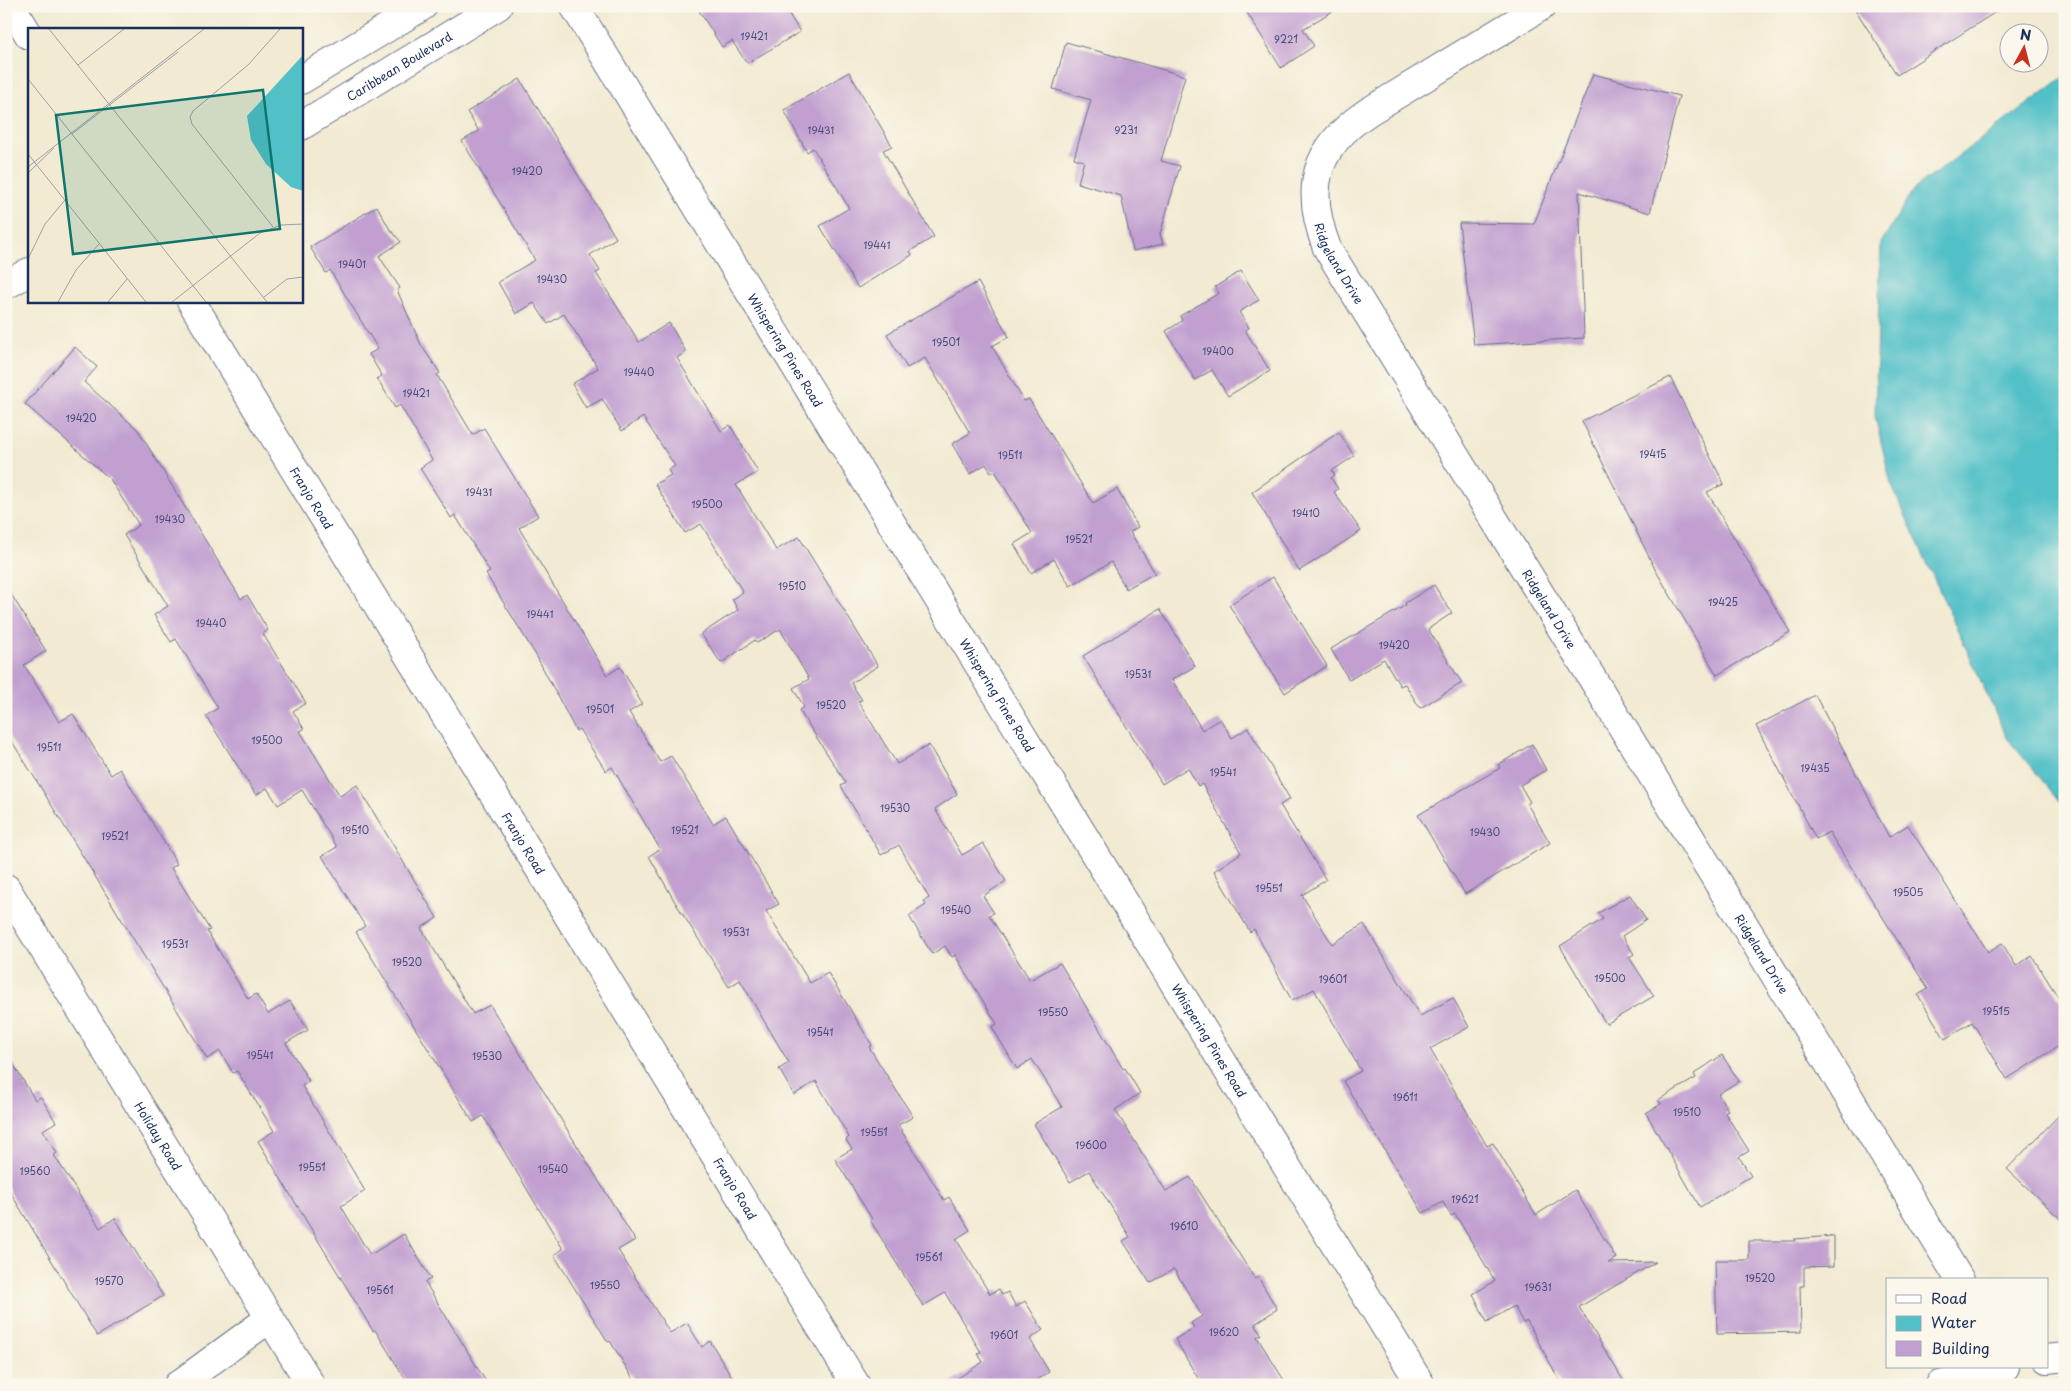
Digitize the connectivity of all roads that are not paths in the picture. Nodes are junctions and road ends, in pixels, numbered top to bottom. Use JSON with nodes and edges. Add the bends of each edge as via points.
{"nodes":[{"id":1,"x":11,"y":6,"type":"edge"},
{"id":2,"x":423,"y":6,"type":"edge"},
{"id":3,"x":498,"y":6,"type":"edge"},
{"id":4,"x":574,"y":6,"type":"edge"},
{"id":5,"x":1542,"y":6,"type":"edge"},
{"id":6,"x":28,"y":33,"type":"edge"},
{"id":7,"x":302,"y":79,"type":"edge"},
{"id":8,"x":302,"y":125,"type":"edge"},
{"id":9,"x":28,"y":273,"type":"edge"},
{"id":10,"x":6,"y":285,"type":"edge"},
{"id":11,"x":192,"y":302,"type":"edge"},
{"id":12,"x":6,"y":888,"type":"edge"},
{"id":13,"x":1959,"y":1278,"type":"edge"},
{"id":14,"x":270,"y":1318,"type":"junction"},
{"id":15,"x":2065,"y":1357,"type":"edge"},
{"id":16,"x":2048,"y":1359,"type":"edge"},
{"id":17,"x":2002,"y":1368,"type":"edge"},
{"id":18,"x":178,"y":1385,"type":"edge"},
{"id":19,"x":311,"y":1385,"type":"edge"},
{"id":20,"x":856,"y":1385,"type":"edge"},
{"id":21,"x":1421,"y":1385,"type":"edge"},
{"id":22,"x":1940,"y":1385,"type":"edge"}],
"edges":[{"from":1,"to":6,"type":"street"},
{"from":2,"to":7,"type":"street"},
{"from":3,"to":8,"type":"street","name":"Caribbean Boulevard"},
{"from":4,"to":21,"type":"street","name":"Whispering Pines Road"},
{"from":5,"to":13,"type":"street","name":"Ridgeland Drive","via":[[1368,112],[1339,135],[1329,147],[1318,178],[1315,202],[1320,229],[1327,248]]},
{"from":9,"to":10,"type":"street"},
{"from":11,"to":20,"type":"street","name":"Franjo Road"},
{"from":12,"to":14,"type":"street","name":"Holiday Road"},
{"from":14,"to":18,"type":"street"},
{"from":14,"to":19,"type":"street","name":"Holiday Road"},
{"from":15,"to":16,"type":"street"},
{"from":17,"to":22,"type":"street"}]}
